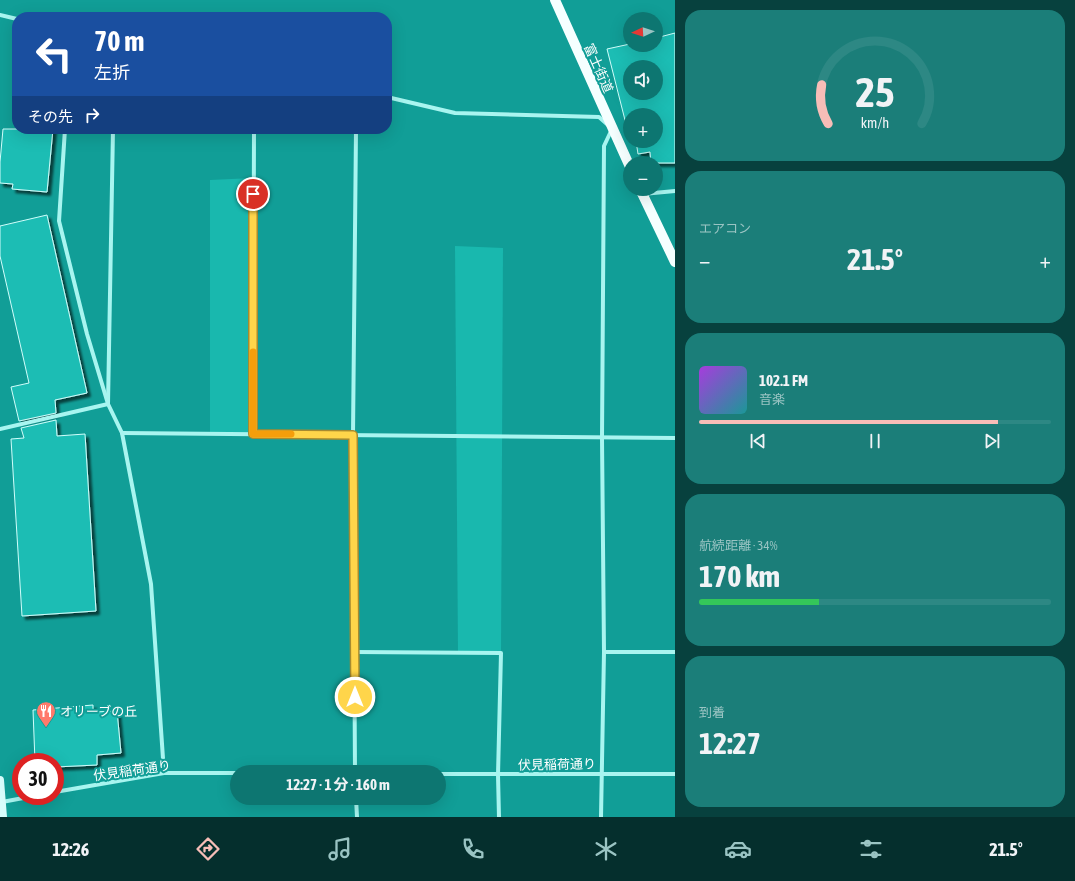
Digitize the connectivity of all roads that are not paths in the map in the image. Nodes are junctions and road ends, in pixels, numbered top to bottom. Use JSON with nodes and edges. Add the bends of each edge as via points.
{"nodes":[{"id":1,"x":555,"y":0,"type":"edge"},
{"id":2,"x":0,"y":15,"type":"edge"},
{"id":3,"x":12,"y":18,"type":"edge"},
{"id":4,"x":392,"y":98,"type":"edge"},
{"id":5,"x":612,"y":129,"type":"junction"},
{"id":6,"x":65,"y":134,"type":"edge"},
{"id":7,"x":113,"y":134,"type":"edge"},
{"id":8,"x":254,"y":134,"type":"edge"},
{"id":9,"x":356,"y":134,"type":"edge"},
{"id":10,"x":625,"y":156,"type":"edge"},
{"id":11,"x":663,"y":191,"type":"edge"},
{"id":12,"x":675,"y":191,"type":"edge"},
{"id":13,"x":643,"y":196,"type":"edge"},
{"id":14,"x":675,"y":262,"type":"edge"},
{"id":15,"x":108,"y":404,"type":"junction"},
{"id":16,"x":0,"y":429,"type":"edge"},
{"id":17,"x":122,"y":433,"type":"junction"},
{"id":18,"x":253,"y":434,"type":"junction"},
{"id":19,"x":353,"y":435,"type":"junction"},
{"id":20,"x":602,"y":438,"type":"junction"},
{"id":21,"x":675,"y":438,"type":"edge"},
{"id":22,"x":354,"y":652,"type":"junction"},
{"id":23,"x":604,"y":652,"type":"junction"},
{"id":24,"x":675,"y":652,"type":"edge"},
{"id":25,"x":355,"y":765,"type":"edge"},
{"id":26,"x":164,"y":773,"type":"junction"},
{"id":27,"x":230,"y":773,"type":"edge"},
{"id":28,"x":446,"y":774,"type":"edge"},
{"id":29,"x":602,"y":774,"type":"junction"},
{"id":30,"x":675,"y":774,"type":"edge"},
{"id":31,"x":498,"y":775,"type":"junction"},
{"id":32,"x":0,"y":780,"type":"edge"},
{"id":33,"x":64,"y":790,"type":"edge"},
{"id":34,"x":12,"y":800,"type":"edge"},
{"id":35,"x":2,"y":802,"type":"junction"},
{"id":36,"x":356,"y":805,"type":"edge"},
{"id":37,"x":3,"y":817,"type":"edge"},
{"id":38,"x":357,"y":817,"type":"edge"},
{"id":39,"x":499,"y":817,"type":"edge"},
{"id":40,"x":601,"y":817,"type":"edge"}],
"edges":[{"from":1,"to":5,"type":"main road","name":"富士街道"},
{"from":2,"to":3,"type":"street"},
{"from":4,"to":5,"type":"street","via":[[455,113],[599,117]]},
{"from":5,"to":10,"type":"main road","name":"富士街道"},
{"from":5,"to":20,"type":"street","via":[[604,146]]},
{"from":6,"to":15,"type":"street","via":[[59,220],[87,334]]},
{"from":7,"to":15,"type":"street"},
{"from":8,"to":18,"type":"street"},
{"from":9,"to":19,"type":"street"},
{"from":11,"to":12,"type":"street"},
{"from":13,"to":14,"type":"main road"},
{"from":15,"to":16,"type":"street"},
{"from":15,"to":17,"type":"street"},
{"from":17,"to":18,"type":"street"},
{"from":17,"to":26,"type":"street","via":[[151,584]]},
{"from":18,"to":19,"type":"street"},
{"from":19,"to":20,"type":"street"},
{"from":19,"to":22,"type":"street"},
{"from":20,"to":21,"type":"street"},
{"from":20,"to":23,"type":"street"},
{"from":22,"to":25,"type":"street"},
{"from":22,"to":31,"type":"street","via":[[501,653]]},
{"from":23,"to":24,"type":"street"},
{"from":23,"to":29,"type":"street"},
{"from":26,"to":27,"type":"street","name":"伏見稲荷通り"},
{"from":26,"to":33,"type":"street","name":"伏見稲荷通り"},
{"from":28,"to":31,"type":"street","name":"伏見稲荷通り"},
{"from":29,"to":30,"type":"street","name":"伏見稲荷通り"},
{"from":29,"to":31,"type":"street","name":"伏見稲荷通り"},
{"from":29,"to":40,"type":"street"},
{"from":31,"to":39,"type":"street"},
{"from":32,"to":35,"type":"main road"},
{"from":34,"to":35,"type":"street"},
{"from":35,"to":37,"type":"main road"},
{"from":36,"to":38,"type":"street"}]}
